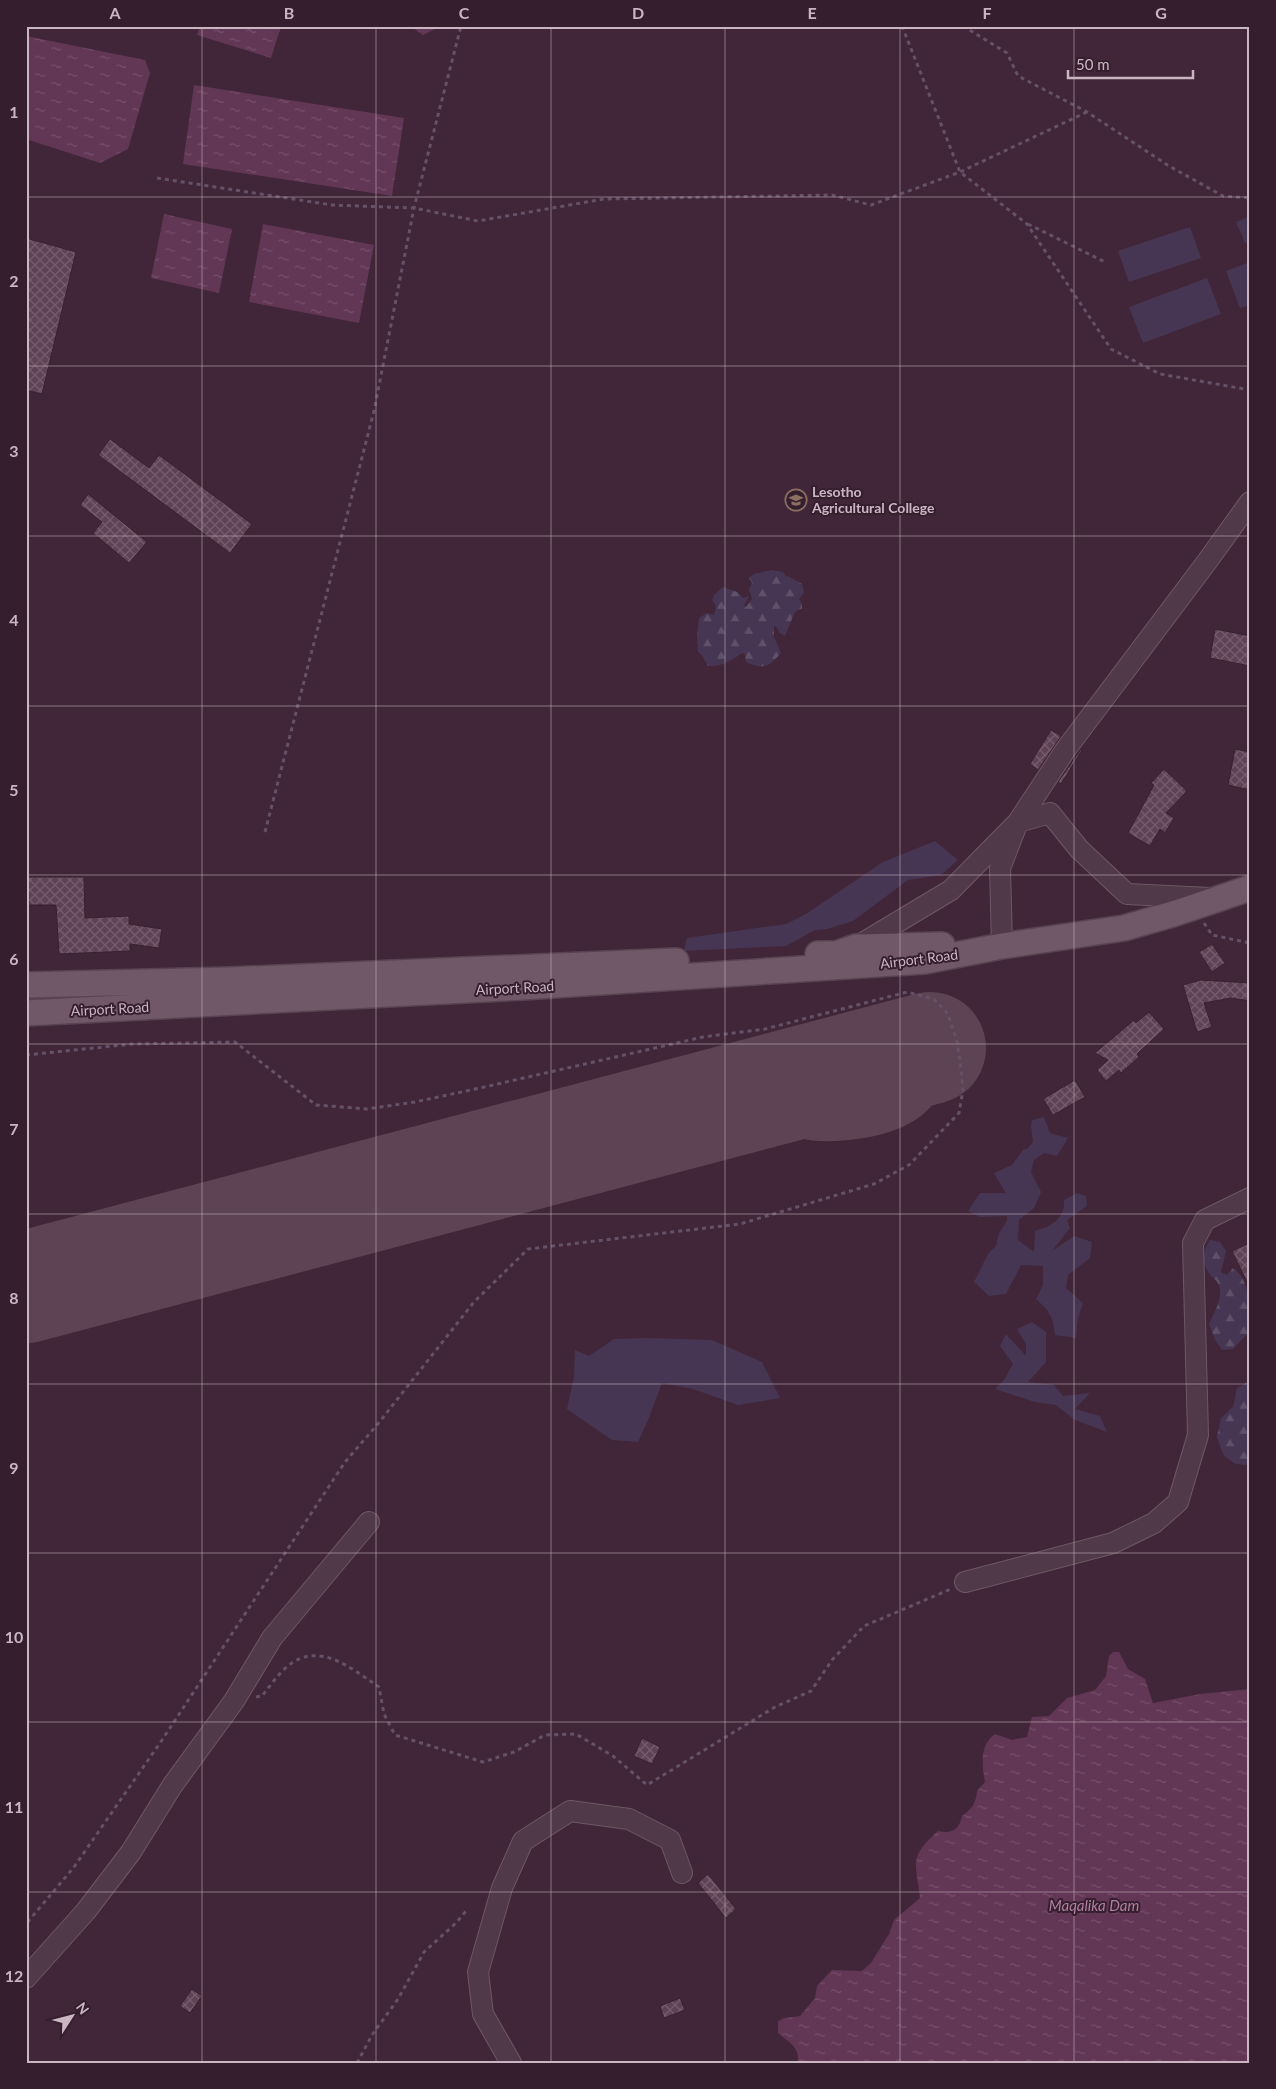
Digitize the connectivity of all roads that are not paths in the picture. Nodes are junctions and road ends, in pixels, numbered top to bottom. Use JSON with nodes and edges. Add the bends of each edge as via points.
{"nodes":[{"id":1,"x":1250,"y":502,"type":"edge"},
{"id":2,"x":1018,"y":822,"type":"junction"},
{"id":3,"x":1250,"y":888,"type":"edge"},
{"id":4,"x":1222,"y":898,"type":"junction"},
{"id":5,"x":1002,"y":946,"type":"junction"},
{"id":6,"x":856,"y":947,"type":"junction"},
{"id":7,"x":26,"y":985,"type":"edge"},
{"id":8,"x":26,"y":1013,"type":"edge"},
{"id":9,"x":1250,"y":1198,"type":"edge"},
{"id":10,"x":369,"y":1522,"type":"dead end"},
{"id":11,"x":965,"y":1582,"type":"road end"},
{"id":12,"x":682,"y":1873,"type":"dead end"},
{"id":13,"x":26,"y":1978,"type":"edge"},
{"id":14,"x":511,"y":2063,"type":"edge"}],
"edges":[{"from":1,"to":2,"type":"street","via":[[1066,749]]},
{"from":2,"to":4,"type":"street","via":[[1050,813],[1079,849],[1128,894]]},
{"from":2,"to":5,"type":"street","via":[[1000,868]]},
{"from":2,"to":6,"type":"street","via":[[950,890]]},
{"from":3,"to":4,"type":"main road","name":"Airport Road"},
{"from":4,"to":5,"type":"main road","name":"Airport Road","via":[[1124,928]]},
{"from":5,"to":6,"type":"main road","name":"Airport Road","via":[[924,944]]},
{"from":5,"to":8,"type":"main road","name":"Airport Road","via":[[926,961],[523,987]]},
{"from":6,"to":7,"type":"main road","name":"Airport Road","via":[[836,954]]},
{"from":9,"to":11,"type":"street","via":[[1205,1220],[1192,1243],[1198,1435],[1178,1502],[1154,1523],[1113,1543]]},
{"from":10,"to":13,"type":"street","via":[[272,1638],[234,1701],[172,1786],[130,1852],[86,1911]]},
{"from":12,"to":14,"type":"street","via":[[670,1840],[629,1819],[570,1811],[523,1841],[502,1888],[478,1972],[483,2014]]}]}
